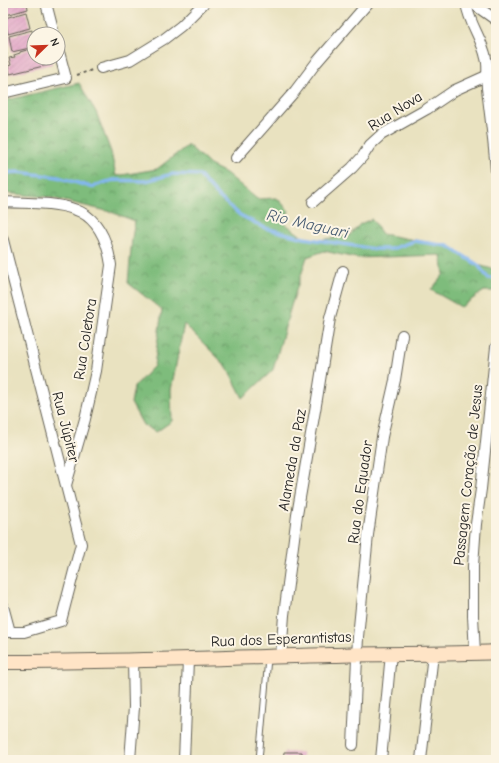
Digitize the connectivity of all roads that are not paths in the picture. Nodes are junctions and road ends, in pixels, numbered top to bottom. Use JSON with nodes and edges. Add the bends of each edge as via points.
{"nodes":[{"id":1,"x":46,"y":3,"type":"edge"},
{"id":2,"x":204,"y":3,"type":"edge"},
{"id":3,"x":368,"y":3,"type":"edge"},
{"id":4,"x":466,"y":3,"type":"edge"},
{"id":5,"x":472,"y":3,"type":"edge"},
{"id":6,"x":496,"y":20,"type":"edge"},
{"id":7,"x":52,"y":26,"type":"edge"},
{"id":8,"x":63,"y":66,"type":"edge"},
{"id":9,"x":101,"y":68,"type":"road end"},
{"id":10,"x":486,"y":76,"type":"junction"},
{"id":11,"x":3,"y":93,"type":"edge"},
{"id":12,"x":236,"y":158,"type":"dead end"},
{"id":13,"x":496,"y":171,"type":"edge"},
{"id":14,"x":3,"y":202,"type":"edge"},
{"id":15,"x":313,"y":202,"type":"dead end"},
{"id":16,"x":3,"y":240,"type":"edge"},
{"id":17,"x":343,"y":271,"type":"dead end"},
{"id":18,"x":402,"y":335,"type":"dead end"},
{"id":19,"x":496,"y":347,"type":"edge"},
{"id":20,"x":66,"y":485,"type":"junction"},
{"id":21,"x":3,"y":606,"type":"edge"},
{"id":22,"x":6,"y":632,"type":"edge"},
{"id":23,"x":496,"y":652,"type":"edge"},
{"id":24,"x":391,"y":653,"type":"junction"},
{"id":25,"x":475,"y":653,"type":"junction"},
{"id":26,"x":358,"y":654,"type":"junction"},
{"id":27,"x":432,"y":654,"type":"junction"},
{"id":28,"x":274,"y":656,"type":"junction"},
{"id":29,"x":188,"y":660,"type":"junction"},
{"id":30,"x":133,"y":661,"type":"junction"},
{"id":31,"x":3,"y":662,"type":"edge"},
{"id":32,"x":353,"y":745,"type":"dead end"},
{"id":33,"x":130,"y":760,"type":"edge"},
{"id":34,"x":184,"y":760,"type":"edge"},
{"id":35,"x":259,"y":760,"type":"edge"},
{"id":36,"x":381,"y":760,"type":"edge"},
{"id":37,"x":421,"y":760,"type":"edge"}],
"edges":[{"from":1,"to":7,"type":"street"},
{"from":2,"to":9,"type":"street","via":[[164,39],[130,60]]},
{"from":3,"to":12,"type":"street"},
{"from":4,"to":10,"type":"street","via":[[469,18],[487,58]]},
{"from":5,"to":6,"type":"street"},
{"from":8,"to":11,"type":"street","via":[[66,78]]},
{"from":10,"to":13,"type":"street"},
{"from":10,"to":15,"type":"street","name":"Rua Nova","via":[[455,90],[381,135],[370,144],[352,168]]},
{"from":14,"to":20,"type":"street","name":"Rua Coletora","via":[[50,205],[76,210],[91,218],[100,230],[109,252],[111,265],[96,371]]},
{"from":16,"to":20,"type":"street","name":"Rua Júpiter"},
{"from":17,"to":28,"type":"street","name":"Alameda da Paz","via":[[330,318],[297,515],[284,615]]},
{"from":18,"to":26,"type":"street","name":"Rua do Equador","via":[[375,482]]},
{"from":19,"to":25,"type":"street","name":"Passagem Coração de Jesus","via":[[473,566]]},
{"from":20,"to":22,"type":"street","name":"Rua Júpiter","via":[[81,544],[61,621],[24,632]]},
{"from":21,"to":22,"type":"street"},
{"from":23,"to":25,"type":"main road","name":"Rua dos Esperantistas"},
{"from":24,"to":26,"type":"main road","name":"Rua dos Esperantistas"},
{"from":24,"to":27,"type":"main road","name":"Rua dos Esperantistas"},
{"from":24,"to":36,"type":"street"},
{"from":25,"to":27,"type":"main road","name":"Rua dos Esperantistas"},
{"from":26,"to":28,"type":"main road","name":"Rua dos Esperantistas"},
{"from":26,"to":32,"type":"street","name":"Rua do Equador"},
{"from":27,"to":37,"type":"street"},
{"from":28,"to":29,"type":"main road","name":"Rua dos Esperantistas"},
{"from":28,"to":35,"type":"lane"},
{"from":29,"to":30,"type":"main road","name":"Rua dos Esperantistas"},
{"from":29,"to":34,"type":"street"},
{"from":30,"to":31,"type":"main road","name":"Rua dos Esperantistas"},
{"from":30,"to":33,"type":"street","via":[[134,707]]}]}
